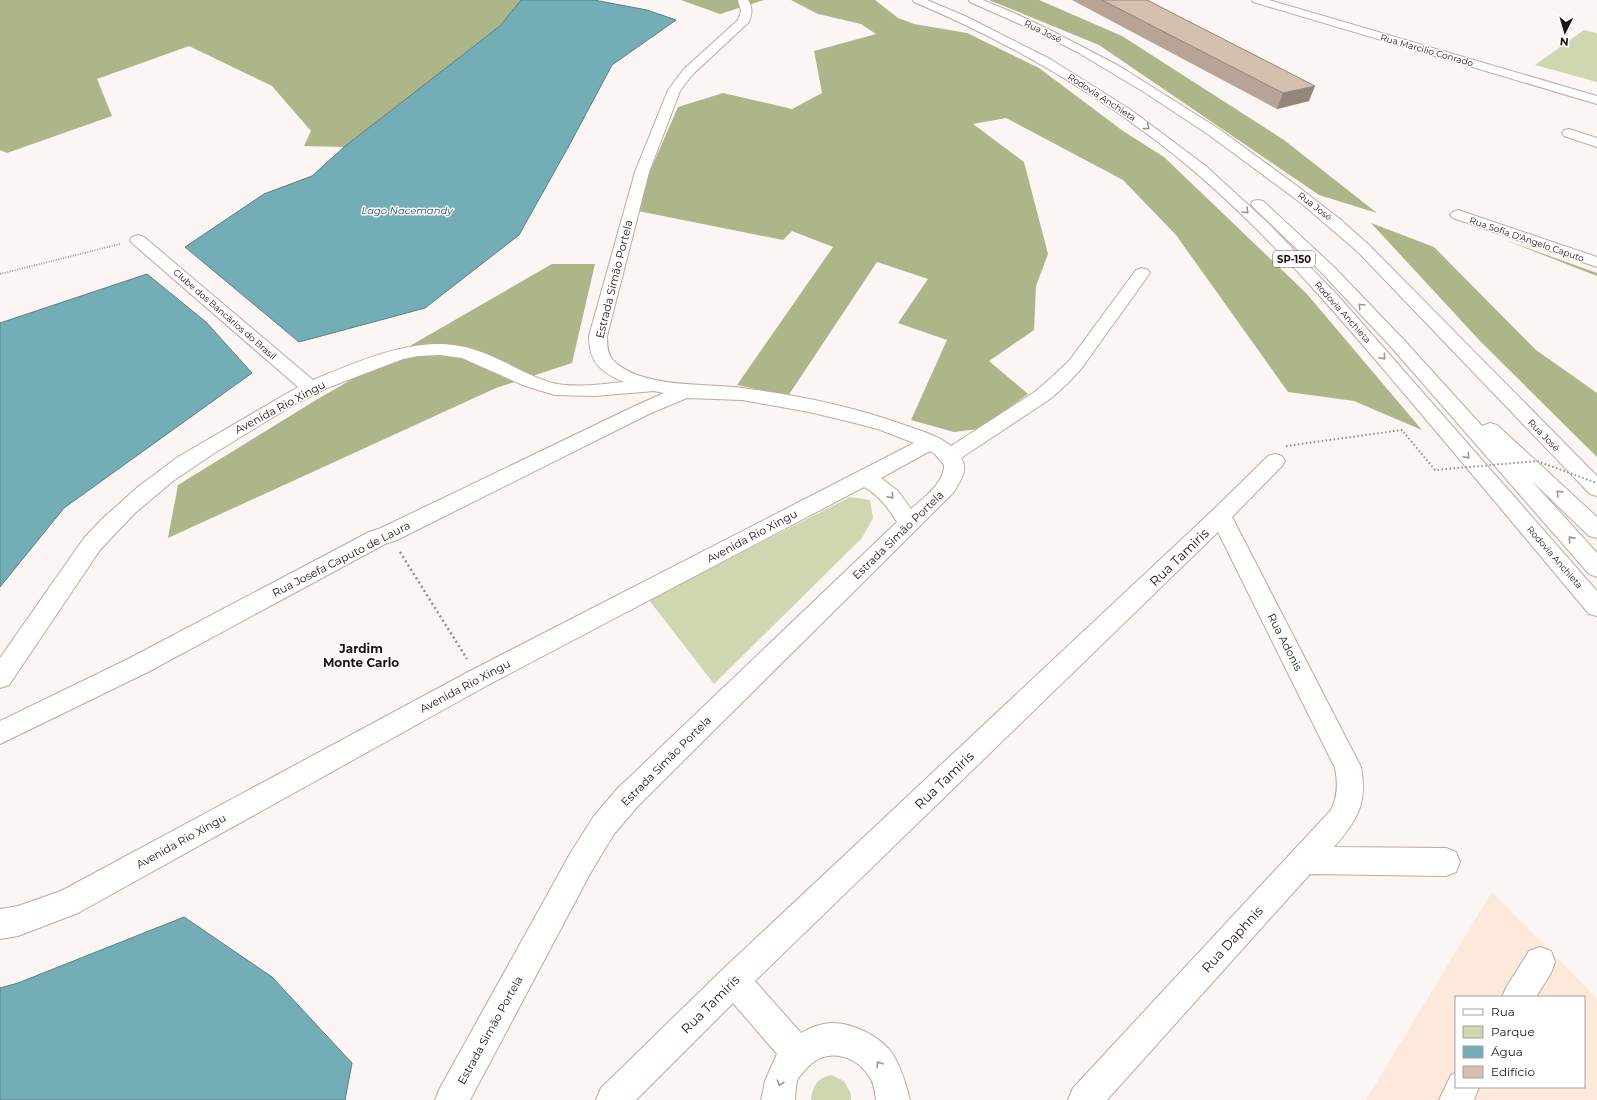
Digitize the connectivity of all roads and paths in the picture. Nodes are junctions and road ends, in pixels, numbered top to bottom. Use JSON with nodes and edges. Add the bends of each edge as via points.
{"nodes":[{"id":1,"x":744,"y":0,"type":"edge"},
{"id":2,"x":918,"y":0,"type":"edge"},
{"id":3,"x":939,"y":0,"type":"edge"},
{"id":4,"x":974,"y":0,"type":"edge"},
{"id":5,"x":1257,"y":0,"type":"edge"},
{"id":6,"x":1286,"y":0,"type":"edge"},
{"id":7,"x":1299,"y":6,"type":"junction"},
{"id":8,"x":1597,"y":100,"type":"edge"},
{"id":9,"x":1143,"y":109,"type":"dead end"},
{"id":10,"x":1569,"y":134,"type":"dead end"},
{"id":11,"x":1597,"y":143,"type":"edge"},
{"id":12,"x":1243,"y":190,"type":"dead end"},
{"id":13,"x":1458,"y":215,"type":"dead end"},
{"id":14,"x":138,"y":240,"type":"joint"},
{"id":15,"x":1597,"y":262,"type":"edge"},
{"id":16,"x":1142,"y":273,"type":"dead end"},
{"id":17,"x":0,"y":274,"type":"edge"},
{"id":18,"x":1398,"y":344,"type":"junction"},
{"id":19,"x":657,"y":386,"type":"junction"},
{"id":20,"x":311,"y":388,"type":"junction"},
{"id":21,"x":684,"y":392,"type":"junction"},
{"id":22,"x":940,"y":449,"type":"junction"},
{"id":23,"x":1275,"y":461,"type":"joint"},
{"id":24,"x":864,"y":478,"type":"junction"},
{"id":25,"x":1597,"y":483,"type":"edge"},
{"id":26,"x":1597,"y":489,"type":"edge"},
{"id":27,"x":1221,"y":516,"type":"junction"},
{"id":28,"x":909,"y":524,"type":"junction"},
{"id":29,"x":1597,"y":530,"type":"edge"},
{"id":30,"x":389,"y":534,"type":"junction"},
{"id":31,"x":1597,"y":568,"type":"edge"},
{"id":32,"x":1597,"y":607,"type":"edge"},
{"id":33,"x":0,"y":678,"type":"edge"},
{"id":34,"x":479,"y":678,"type":"junction"},
{"id":35,"x":0,"y":733,"type":"edge"},
{"id":36,"x":1348,"y":767,"type":"joint"},
{"id":37,"x":1304,"y":860,"type":"junction"},
{"id":38,"x":1446,"y":862,"type":"dead end"},
{"id":39,"x":0,"y":924,"type":"edge"},
{"id":40,"x":1540,"y":962,"type":"dead end"},
{"id":41,"x":734,"y":980,"type":"junction"},
{"id":42,"x":1519,"y":996,"type":"edge"},
{"id":43,"x":797,"y":1053,"type":"junction"},
{"id":44,"x":1462,"y":1088,"type":"edge"},
{"id":45,"x":452,"y":1100,"type":"edge"},
{"id":46,"x":614,"y":1100,"type":"edge"},
{"id":47,"x":778,"y":1100,"type":"edge"},
{"id":48,"x":893,"y":1100,"type":"edge"},
{"id":49,"x":1085,"y":1100,"type":"edge"},
{"id":50,"x":1456,"y":1100,"type":"edge"}],
"edges":[{"from":1,"to":19,"type":"main road","name":"Estrada Simão Portela","via":[[746,10],[743,22],[688,72],[674,90],[640,179],[598,336],[598,351],[605,363],[620,373]]},
{"from":2,"to":32,"type":"main road","name":"Rodovia Anchieta","number":"SP-150","one_way":true,"via":[[994,34],[1058,68],[1103,96],[1176,150],[1237,202],[1310,275],[1356,326]]},
{"from":3,"to":9,"type":"main road","name":"Rodovia Anchieta","via":[[1050,51]]},
{"from":4,"to":26,"type":"main road","name":"Rua José","via":[[1039,28],[1099,59],[1211,129],[1328,216],[1364,249]]},
{"from":5,"to":7,"type":"main road","name":"Rua Marcilio Conrado"},
{"from":6,"to":7,"type":"main road"},
{"from":7,"to":8,"type":"main road","name":"Rua Marcilio Conrado"},
{"from":10,"to":11,"type":"main road"},
{"from":18,"to":12,"type":"main road","name":"Rodovia Anchieta","number":"SP-150","one_way":true,"via":[[1288,230]]},
{"from":13,"to":15,"type":"main road","name":"Rua Sofia D'Angelo Caputo"},
{"from":14,"to":17,"type":"path"},
{"from":14,"to":20,"type":"main road","name":"Clube dos Bancários do Brasil"},
{"from":16,"to":22,"type":"main road","name":"Avenida Rio Xingu","via":[[1075,364],[1060,380],[1042,395]]},
{"from":29,"to":18,"type":"main road","one_way":true},
{"from":31,"to":18,"type":"main road","name":"Rodovia Anchieta","number":"SP-150","one_way":true},
{"from":19,"to":20,"type":"main road","name":"Avenida Rio Xingu","via":[[568,390],[545,387],[468,352],[441,348],[390,357]]},
{"from":19,"to":21,"type":"main road","name":"Estrada Simão Portela"},
{"from":20,"to":33,"type":"main road","name":"Avenida Rio Xingu","via":[[214,443],[171,471],[131,503],[92,544]]},
{"from":21,"to":22,"type":"main road","name":"Estrada Simão Portela","via":[[722,392],[847,414],[915,435]]},
{"from":21,"to":30,"type":"main road","name":"Rua Josefa Caputo de Laura","via":[[644,409]]},
{"from":22,"to":24,"type":"main road","name":"Avenida Rio Xingu"},
{"from":22,"to":28,"type":"main road","name":"Estrada Simão Portela","via":[[954,465],[954,475],[946,488]]},
{"from":23,"to":25,"type":"path","bridge":true,"via":[[1278,447],[1402,430],[1435,470],[1537,461]]},
{"from":23,"to":27,"type":"main road","name":"Rua Tamiris"},
{"from":24,"to":28,"type":"main road","one_way":true,"via":[[879,485],[891,495]]},
{"from":24,"to":34,"type":"main road","name":"Avenida Rio Xingu"},
{"from":27,"to":36,"type":"main road","name":"Rua Adonis"},
{"from":27,"to":41,"type":"main road","name":"Rua Tamiris"},
{"from":28,"to":45,"type":"main road","name":"Estrada Simão Portela","via":[[628,797],[604,825],[581,862]]},
{"from":30,"to":34,"type":"path"},
{"from":30,"to":35,"type":"main road","name":"Rua Josefa Caputo de Laura","via":[[377,538],[139,665]]},
{"from":34,"to":39,"type":"main road","name":"Avenida Rio Xingu","via":[[68,903],[18,921]]},
{"from":36,"to":37,"type":"main road","name":"Rua Daphnis","via":[[1352,786],[1349,803],[1341,819]]},
{"from":37,"to":38,"type":"main road"},
{"from":37,"to":49,"type":"main road","name":"Rua Daphnis"},
{"from":40,"to":42,"type":"main road"},
{"from":41,"to":43,"type":"main road"},
{"from":41,"to":46,"type":"main road","name":"Rua Tamiris"},
{"from":43,"to":47,"type":"main road","one_way":true,"via":[[785,1069],[778,1089]]},
{"from":48,"to":43,"type":"main road","one_way":true,"via":[[888,1079],[879,1062],[859,1045],[848,1040],[830,1038],[813,1042]]},
{"from":44,"to":50,"type":"main road"}]}
